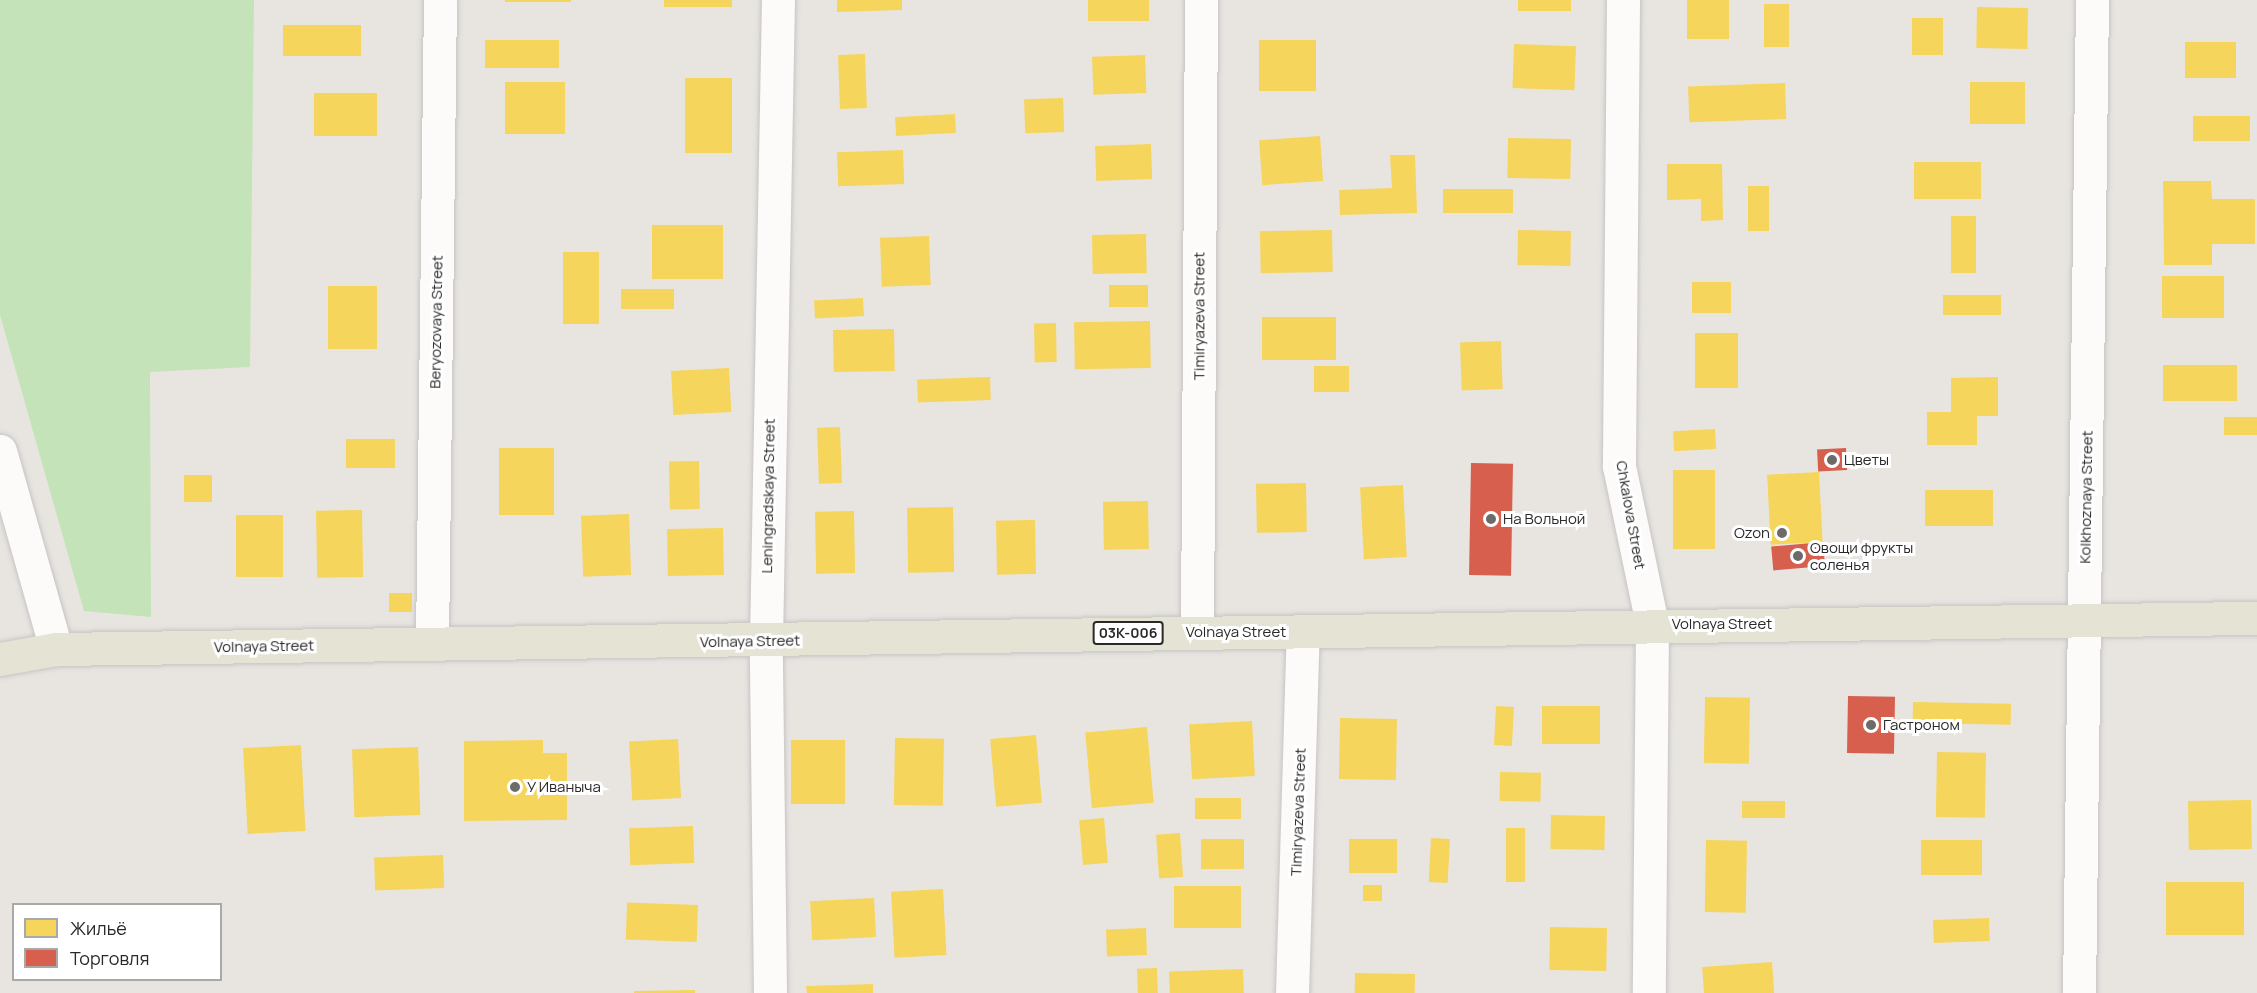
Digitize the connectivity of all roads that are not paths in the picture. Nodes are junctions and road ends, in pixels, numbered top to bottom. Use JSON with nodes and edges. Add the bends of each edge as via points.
{"nodes":[{"id":1,"x":440,"y":0,"type":"edge"},
{"id":2,"x":778,"y":0,"type":"edge"},
{"id":3,"x":1201,"y":0,"type":"edge"},
{"id":4,"x":1623,"y":0,"type":"edge"},
{"id":5,"x":2092,"y":0,"type":"edge"},
{"id":6,"x":0,"y":451,"type":"edge"},
{"id":7,"x":2257,"y":618,"type":"edge"},
{"id":8,"x":2084,"y":622,"type":"junction"},
{"id":9,"x":1652,"y":624,"type":"junction"},
{"id":10,"x":1197,"y":632,"type":"junction"},
{"id":11,"x":1304,"y":632,"type":"junction"},
{"id":12,"x":765,"y":641,"type":"junction"},
{"id":13,"x":432,"y":643,"type":"junction"},
{"id":14,"x":56,"y":649,"type":"junction"},
{"id":15,"x":0,"y":659,"type":"edge"},
{"id":16,"x":770,"y":993,"type":"edge"},
{"id":17,"x":1292,"y":993,"type":"edge"},
{"id":18,"x":1649,"y":993,"type":"edge"},
{"id":19,"x":2079,"y":993,"type":"edge"}],
"edges":[{"from":1,"to":13,"type":"street","name":"Beryozovaya Street"},
{"from":2,"to":12,"type":"street","name":"Leningradskaya Street"},
{"from":3,"to":10,"type":"street","name":"Timiryazeva Street"},
{"from":4,"to":9,"type":"street","name":"Chkalova Street","via":[[1619,466]]},
{"from":5,"to":8,"type":"street","name":"Kolkhoznaya Street"},
{"from":6,"to":14,"type":"street"},
{"from":7,"to":8,"type":"main road","name":"Volnaya Street","number":"03К-006"},
{"from":8,"to":9,"type":"main road","name":"Volnaya Street","number":"03К-006"},
{"from":8,"to":19,"type":"street","name":"Kolkhoznaya Street"},
{"from":9,"to":11,"type":"main road","name":"Volnaya Street","number":"03К-006"},
{"from":9,"to":18,"type":"street","name":"Chkalova Street"},
{"from":10,"to":11,"type":"main road","name":"Volnaya Street","number":"03К-006"},
{"from":10,"to":12,"type":"main road","name":"Volnaya Street","number":"03К-006"},
{"from":11,"to":17,"type":"street","name":"Timiryazeva Street"},
{"from":12,"to":13,"type":"main road","name":"Volnaya Street","number":"03К-006"},
{"from":12,"to":16,"type":"street","name":"Leningradskaya Street"},
{"from":13,"to":14,"type":"main road","name":"Volnaya Street","number":"03К-006"},
{"from":14,"to":15,"type":"main road","name":"Volnaya Street","number":"03К-006"}]}
